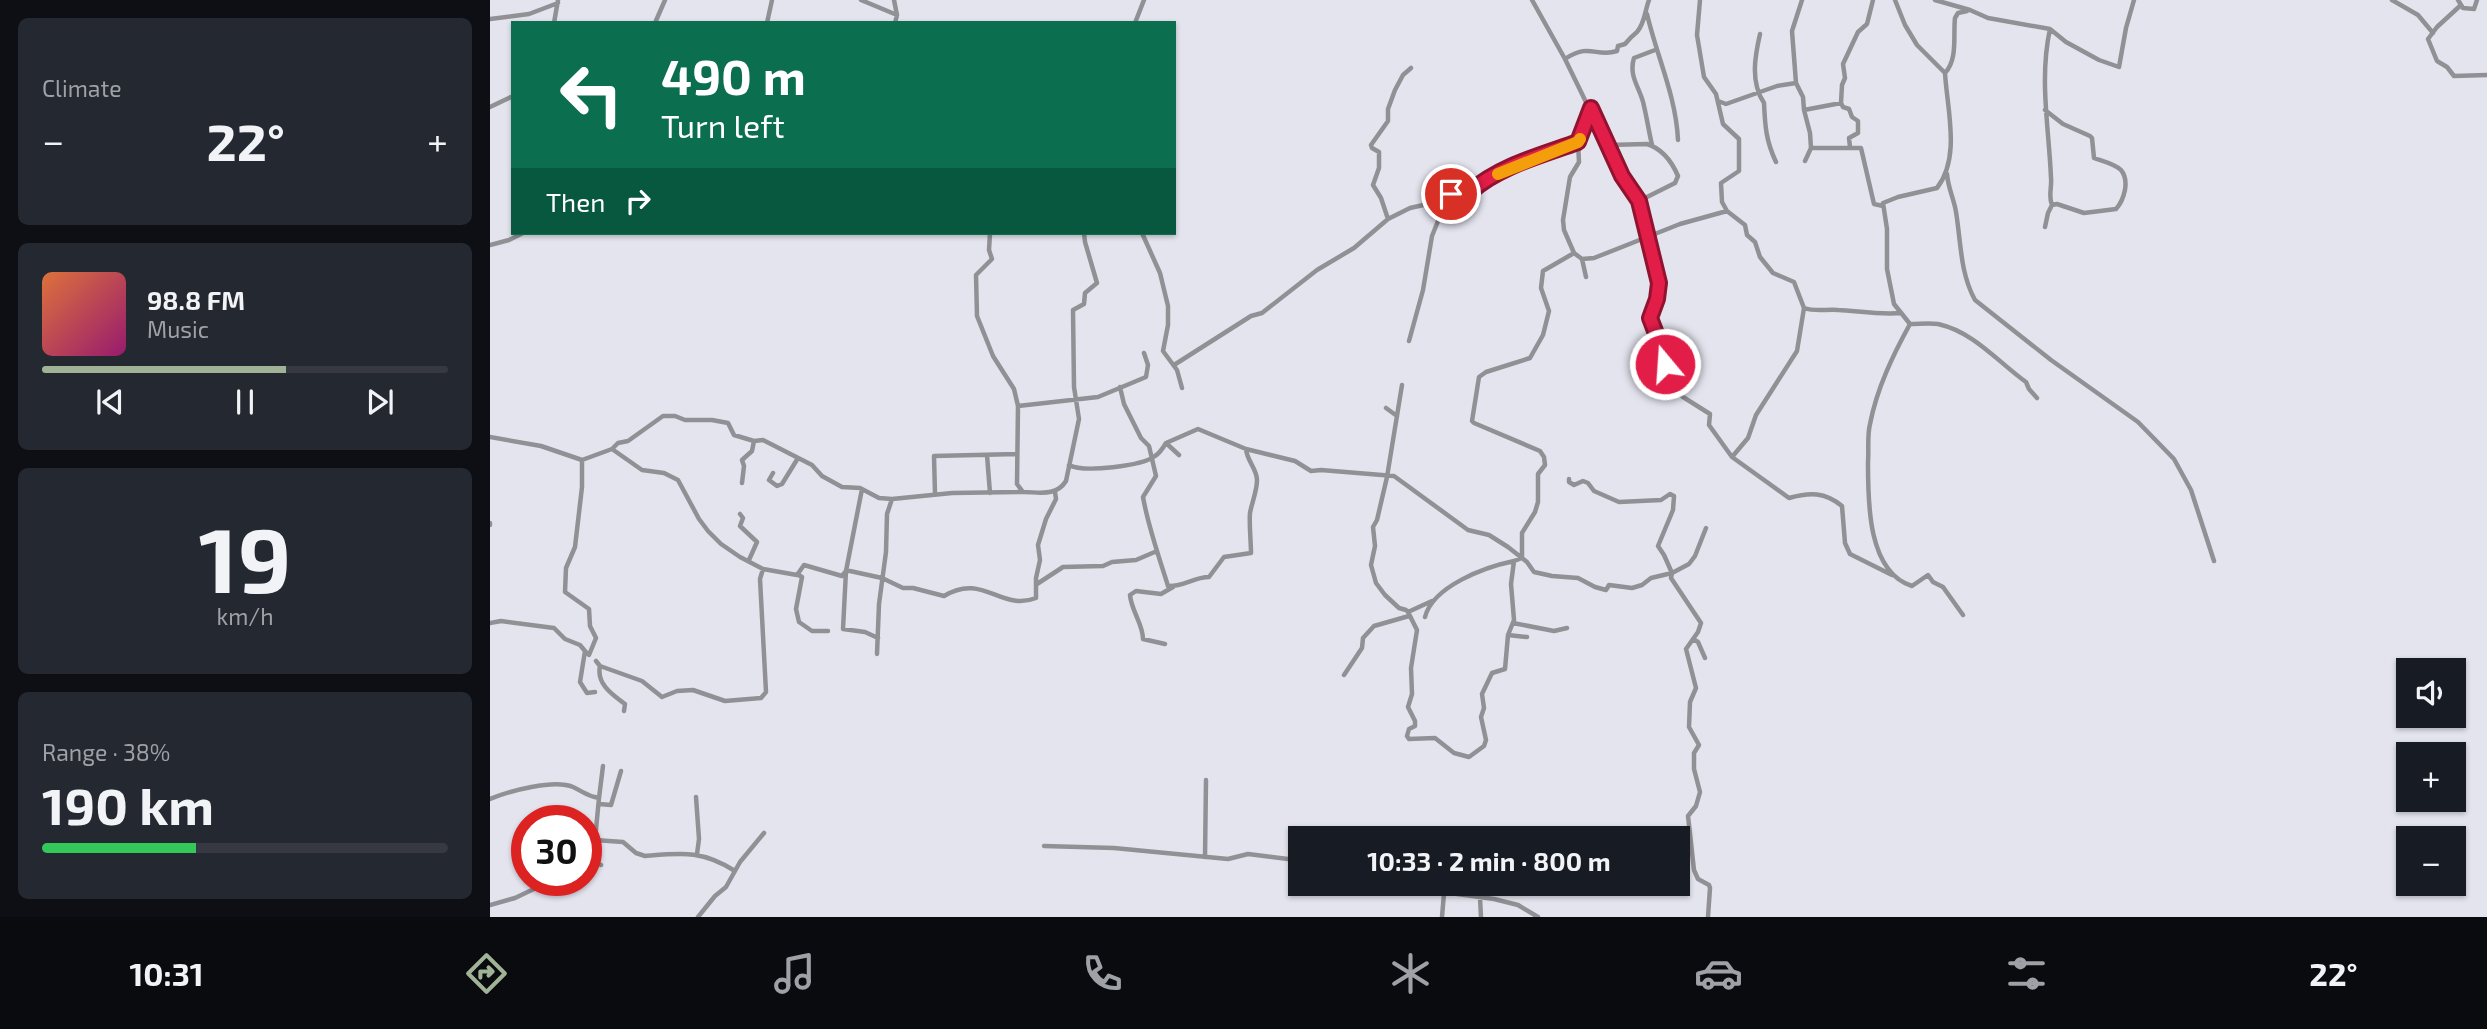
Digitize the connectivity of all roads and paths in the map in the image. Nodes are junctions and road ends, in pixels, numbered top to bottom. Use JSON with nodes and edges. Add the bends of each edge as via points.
{"nodes":[{"id":1,"x":665,"y":0,"type":"edge"},
{"id":2,"x":772,"y":0,"type":"edge"},
{"id":3,"x":861,"y":0,"type":"edge"},
{"id":4,"x":894,"y":0,"type":"edge"},
{"id":5,"x":1144,"y":0,"type":"edge"},
{"id":6,"x":1532,"y":0,"type":"edge"},
{"id":7,"x":1649,"y":0,"type":"edge"},
{"id":8,"x":1700,"y":0,"type":"edge"},
{"id":9,"x":1802,"y":0,"type":"edge"},
{"id":10,"x":1873,"y":0,"type":"edge"},
{"id":11,"x":1895,"y":0,"type":"edge"},
{"id":12,"x":1935,"y":0,"type":"edge"},
{"id":13,"x":2134,"y":0,"type":"edge"},
{"id":14,"x":2392,"y":0,"type":"edge"},
{"id":15,"x":2477,"y":0,"type":"edge"},
{"id":16,"x":558,"y":2,"type":"edge"},
{"id":17,"x":2459,"y":3,"type":"edge"},
{"id":18,"x":1970,"y":10,"type":"junction"},
{"id":19,"x":1647,"y":14,"type":"junction"},
{"id":20,"x":897,"y":15,"type":"junction"},
{"id":21,"x":490,"y":19,"type":"edge"},
{"id":22,"x":555,"y":21,"type":"edge"},
{"id":23,"x":656,"y":21,"type":"edge"},
{"id":24,"x":767,"y":21,"type":"edge"},
{"id":25,"x":896,"y":21,"type":"edge"},
{"id":26,"x":1136,"y":21,"type":"edge"},
{"id":27,"x":2050,"y":29,"type":"junction"},
{"id":28,"x":2432,"y":33,"type":"junction"},
{"id":29,"x":1760,"y":34,"type":"dead end"},
{"id":30,"x":1656,"y":50,"type":"junction"},
{"id":31,"x":1565,"y":59,"type":"junction"},
{"id":32,"x":1410,"y":68,"type":"dead end"},
{"id":33,"x":1945,"y":73,"type":"junction"},
{"id":34,"x":2487,"y":75,"type":"edge"},
{"id":35,"x":1796,"y":83,"type":"junction"},
{"id":36,"x":1759,"y":93,"type":"junction"},
{"id":37,"x":511,"y":97,"type":"edge"},
{"id":38,"x":1717,"y":100,"type":"junction"},
{"id":39,"x":1841,"y":103,"type":"junction"},
{"id":40,"x":490,"y":107,"type":"edge"},
{"id":41,"x":1591,"y":108,"type":"junction"},
{"id":42,"x":1804,"y":110,"type":"junction"},
{"id":43,"x":2045,"y":110,"type":"junction"},
{"id":44,"x":1678,"y":140,"type":"dead end"},
{"id":45,"x":1578,"y":142,"type":"junction"},
{"id":46,"x":1608,"y":145,"type":"junction"},
{"id":47,"x":1653,"y":146,"type":"junction"},
{"id":48,"x":1850,"y":147,"type":"junction"},
{"id":49,"x":1811,"y":148,"type":"junction"},
{"id":50,"x":1805,"y":160,"type":"dead end"},
{"id":51,"x":1776,"y":162,"type":"dead end"},
{"id":52,"x":1946,"y":166,"type":"junction"},
{"id":53,"x":1470,"y":192,"type":"junction"},
{"id":54,"x":1639,"y":201,"type":"junction"},
{"id":55,"x":2052,"y":205,"type":"junction"},
{"id":56,"x":1883,"y":206,"type":"junction"},
{"id":57,"x":1727,"y":211,"type":"junction"},
{"id":58,"x":1388,"y":219,"type":"junction"},
{"id":59,"x":2045,"y":227,"type":"dead end"},
{"id":60,"x":519,"y":235,"type":"edge"},
{"id":61,"x":990,"y":235,"type":"edge"},
{"id":62,"x":1084,"y":235,"type":"edge"},
{"id":63,"x":1143,"y":235,"type":"edge"},
{"id":64,"x":1649,"y":236,"type":"junction"},
{"id":65,"x":490,"y":245,"type":"edge"},
{"id":66,"x":1574,"y":253,"type":"junction"},
{"id":67,"x":1582,"y":259,"type":"junction"},
{"id":68,"x":1586,"y":277,"type":"dead end"},
{"id":69,"x":1804,"y":308,"type":"junction"},
{"id":70,"x":1902,"y":313,"type":"junction"},
{"id":71,"x":1910,"y":324,"type":"junction"},
{"id":72,"x":1409,"y":341,"type":"dead end"},
{"id":73,"x":1144,"y":353,"type":"dead end"},
{"id":74,"x":1174,"y":365,"type":"junction"},
{"id":75,"x":1402,"y":385,"type":"dead end"},
{"id":76,"x":1120,"y":387,"type":"junction"},
{"id":77,"x":1182,"y":388,"type":"dead end"},
{"id":78,"x":2037,"y":398,"type":"dead end"},
{"id":79,"x":1077,"y":399,"type":"junction"},
{"id":80,"x":1018,"y":406,"type":"junction"},
{"id":81,"x":1386,"y":408,"type":"dead end"},
{"id":82,"x":1397,"y":416,"type":"junction"},
{"id":83,"x":490,"y":437,"type":"edge"},
{"id":84,"x":754,"y":441,"type":"junction"},
{"id":85,"x":1166,"y":443,"type":"junction"},
{"id":86,"x":612,"y":449,"type":"junction"},
{"id":87,"x":1246,"y":449,"type":"junction"},
{"id":88,"x":1017,"y":454,"type":"junction"},
{"id":89,"x":987,"y":455,"type":"junction"},
{"id":90,"x":1179,"y":455,"type":"dead end"},
{"id":91,"x":1732,"y":457,"type":"junction"},
{"id":92,"x":798,"y":458,"type":"junction"},
{"id":93,"x":1153,"y":458,"type":"junction"},
{"id":94,"x":582,"y":460,"type":"junction"},
{"id":95,"x":1069,"y":465,"type":"junction"},
{"id":96,"x":773,"y":473,"type":"dead end"},
{"id":97,"x":1387,"y":477,"type":"junction"},
{"id":98,"x":1569,"y":479,"type":"dead end"},
{"id":99,"x":742,"y":483,"type":"dead end"},
{"id":100,"x":862,"y":489,"type":"junction"},
{"id":101,"x":1023,"y":492,"type":"junction"},
{"id":102,"x":1055,"y":492,"type":"junction"},
{"id":103,"x":990,"y":493,"type":"junction"},
{"id":104,"x":935,"y":494,"type":"junction"},
{"id":105,"x":892,"y":499,"type":"junction"},
{"id":106,"x":740,"y":514,"type":"dead end"},
{"id":107,"x":1706,"y":528,"type":"dead end"},
{"id":108,"x":1157,"y":551,"type":"junction"},
{"id":109,"x":1522,"y":558,"type":"junction"},
{"id":110,"x":749,"y":560,"type":"junction"},
{"id":111,"x":1514,"y":561,"type":"junction"},
{"id":112,"x":2214,"y":561,"type":"dead end"},
{"id":113,"x":763,"y":569,"type":"junction"},
{"id":114,"x":846,"y":571,"type":"junction"},
{"id":115,"x":1672,"y":573,"type":"junction"},
{"id":116,"x":797,"y":574,"type":"junction"},
{"id":117,"x":1892,"y":575,"type":"junction"},
{"id":118,"x":883,"y":578,"type":"junction"},
{"id":119,"x":1037,"y":584,"type":"junction"},
{"id":120,"x":1173,"y":587,"type":"junction"},
{"id":121,"x":1433,"y":601,"type":"junction"},
{"id":122,"x":1409,"y":614,"type":"junction"},
{"id":123,"x":1963,"y":615,"type":"dead end"},
{"id":124,"x":1425,"y":617,"type":"dead end"},
{"id":125,"x":490,"y":623,"type":"edge"},
{"id":126,"x":1513,"y":623,"type":"junction"},
{"id":127,"x":1567,"y":628,"type":"dead end"},
{"id":128,"x":828,"y":631,"type":"dead end"},
{"id":129,"x":1508,"y":635,"type":"junction"},
{"id":130,"x":1527,"y":636,"type":"dead end"},
{"id":131,"x":878,"y":638,"type":"junction"},
{"id":132,"x":1693,"y":639,"type":"junction"},
{"id":133,"x":1165,"y":644,"type":"dead end"},
{"id":134,"x":585,"y":651,"type":"junction"},
{"id":135,"x":877,"y":653,"type":"dead end"},
{"id":136,"x":1705,"y":658,"type":"dead end"},
{"id":137,"x":596,"y":661,"type":"dead end"},
{"id":138,"x":600,"y":666,"type":"junction"},
{"id":139,"x":1344,"y":675,"type":"dead end"},
{"id":140,"x":595,"y":692,"type":"dead end"},
{"id":141,"x":624,"y":711,"type":"dead end"},
{"id":142,"x":603,"y":766,"type":"dead end"},
{"id":143,"x":621,"y":771,"type":"dead end"},
{"id":144,"x":1206,"y":779,"type":"dead end"},
{"id":145,"x":696,"y":797,"type":"dead end"},
{"id":146,"x":490,"y":799,"type":"edge"},
{"id":147,"x":599,"y":801,"type":"junction"},
{"id":148,"x":599,"y":805,"type":"edge"},
{"id":149,"x":764,"y":832,"type":"dead end"},
{"id":150,"x":602,"y":840,"type":"edge"},
{"id":151,"x":1044,"y":846,"type":"dead end"},
{"id":152,"x":697,"y":854,"type":"junction"},
{"id":153,"x":1205,"y":857,"type":"junction"},
{"id":154,"x":1288,"y":859,"type":"edge"},
{"id":155,"x":735,"y":871,"type":"junction"},
{"id":156,"x":519,"y":896,"type":"edge"},
{"id":157,"x":1444,"y":896,"type":"edge"},
{"id":158,"x":1466,"y":896,"type":"edge"},
{"id":159,"x":1480,"y":898,"type":"junction"},
{"id":160,"x":490,"y":905,"type":"edge"},
{"id":161,"x":698,"y":917,"type":"edge"},
{"id":162,"x":1442,"y":917,"type":"edge"},
{"id":163,"x":1480,"y":917,"type":"edge"},
{"id":164,"x":1538,"y":917,"type":"edge"},
{"id":165,"x":1708,"y":917,"type":"edge"}],
"edges":[{"from":1,"to":23,"type":"street"},
{"from":2,"to":24,"type":"street"},
{"from":3,"to":20,"type":"street"},
{"from":4,"to":20,"type":"street"},
{"from":5,"to":26,"type":"street"},
{"from":6,"to":31,"type":"street"},
{"from":7,"to":19,"type":"street"},
{"from":8,"to":38,"type":"street","via":[[1697,35],[1704,77]]},
{"from":9,"to":35,"type":"street","via":[[1792,31]]},
{"from":10,"to":39,"type":"street","via":[[1867,24],[1858,32],[1843,64]]},
{"from":11,"to":33,"type":"street","via":[[1917,45]]},
{"from":12,"to":18,"type":"street"},
{"from":13,"to":27,"type":"street","via":[[2119,68]]},
{"from":14,"to":28,"type":"street","via":[[2418,15]]},
{"from":15,"to":17,"type":"street","via":[[2474,9]]},
{"from":16,"to":21,"type":"street","via":[[529,14]]},
{"from":16,"to":22,"type":"street"},
{"from":17,"to":28,"type":"street"},
{"from":18,"to":27,"type":"street","via":[[1988,18]]},
{"from":18,"to":33,"type":"street","via":[[1955,18],[1953,54]]},
{"from":19,"to":30,"type":"street"},
{"from":19,"to":31,"type":"street","via":[[1638,31],[1617,51],[1579,50]]},
{"from":20,"to":25,"type":"street"},
{"from":27,"to":43,"type":"street"},
{"from":28,"to":34,"type":"street","via":[[2428,39],[2437,61],[2454,76]]},
{"from":29,"to":36,"type":"street","via":[[1755,55]]},
{"from":30,"to":44,"type":"street","via":[[1678,124]]},
{"from":30,"to":47,"type":"street","via":[[1634,58],[1632,64]]},
{"from":31,"to":41,"type":"street"},
{"from":32,"to":58,"type":"street","via":[[1395,90],[1388,121],[1371,145],[1379,152],[1373,185]]},
{"from":33,"to":52,"type":"street","via":[[1951,141]]},
{"from":35,"to":36,"type":"street"},
{"from":35,"to":42,"type":"street"},
{"from":36,"to":38,"type":"street","via":[[1726,104]]},
{"from":36,"to":51,"type":"street"},
{"from":37,"to":40,"type":"street"},
{"from":38,"to":57,"type":"street","via":[[1723,124],[1740,139],[1739,171],[1721,183]]},
{"from":39,"to":42,"type":"street"},
{"from":39,"to":48,"type":"street","via":[[1858,121],[1858,133],[1849,138]]},
{"from":41,"to":45,"type":"street"},
{"from":41,"to":46,"type":"street"},
{"from":42,"to":49,"type":"street"},
{"from":43,"to":55,"type":"street"},
{"from":43,"to":55,"type":"street","via":[[2090,135],[2094,158],[2118,167],[2126,185],[2120,204],[2108,212],[2084,213]]},
{"from":45,"to":53,"type":"street","via":[[1508,169]]},
{"from":45,"to":66,"type":"street","via":[[1579,162],[1570,177],[1563,220]]},
{"from":46,"to":47,"type":"street"},
{"from":46,"to":54,"type":"street"},
{"from":47,"to":54,"type":"street","via":[[1671,160],[1678,176],[1675,183]]},
{"from":48,"to":49,"type":"street"},
{"from":48,"to":56,"type":"street","via":[[1861,148],[1874,204]]},
{"from":49,"to":50,"type":"street"},
{"from":52,"to":56,"type":"street","via":[[1937,188],[1898,197]]},
{"from":52,"to":112,"type":"street","via":[[1968,289],[1975,300],[2138,422],[2174,459],[2191,490]]},
{"from":53,"to":58,"type":"street","via":[[1456,191]]},
{"from":53,"to":72,"type":"street","via":[[1440,216]]},
{"from":54,"to":64,"type":"street"},
{"from":55,"to":59,"type":"street"},
{"from":56,"to":70,"type":"street","via":[[1887,269],[1894,304]]},
{"from":57,"to":64,"type":"street"},
{"from":57,"to":69,"type":"street","via":[[1745,225],[1773,273],[1794,282]]},
{"from":58,"to":74,"type":"street","via":[[1262,313]]},
{"from":60,"to":65,"type":"street"},
{"from":61,"to":80,"type":"street","via":[[992,259],[976,275],[977,316]]},
{"from":62,"to":79,"type":"street","via":[[1097,283],[1085,293],[1084,304],[1073,310]]},
{"from":63,"to":74,"type":"street","via":[[1160,273],[1168,318],[1163,351]]},
{"from":64,"to":67,"type":"street"},
{"from":64,"to":91,"type":"street","via":[[1659,283],[1650,318],[1667,372],[1683,397],[1710,414],[1709,425]]},
{"from":66,"to":67,"type":"street"},
{"from":66,"to":109,"type":"street","via":[[1543,271],[1541,288],[1549,311],[1530,358],[1479,377],[1474,402],[1474,424],[1540,451],[1544,457],[1545,465],[1538,474],[1538,502],[1522,533]]},
{"from":67,"to":68,"type":"street"},
{"from":69,"to":70,"type":"street"},
{"from":69,"to":91,"type":"street","via":[[1797,351],[1756,415],[1748,438]]},
{"from":70,"to":71,"type":"street"},
{"from":71,"to":78,"type":"street","via":[[1938,324],[1973,340],[2026,382]]},
{"from":71,"to":117,"type":"street","via":[[1889,364],[1869,426],[1869,513]]},
{"from":73,"to":76,"type":"street","via":[[1146,377]]},
{"from":74,"to":77,"type":"street"},
{"from":75,"to":82,"type":"street"},
{"from":76,"to":79,"type":"street","via":[[1098,397]]},
{"from":76,"to":93,"type":"street","via":[[1124,404]]},
{"from":79,"to":80,"type":"street"},
{"from":79,"to":95,"type":"street","via":[[1079,419]]},
{"from":80,"to":88,"type":"street"},
{"from":81,"to":82,"type":"street"},
{"from":82,"to":97,"type":"street"},
{"from":83,"to":94,"type":"street","via":[[541,446]]},
{"from":84,"to":86,"type":"street","via":[[734,435],[728,423],[663,416]]},
{"from":84,"to":92,"type":"street","via":[[763,440]]},
{"from":84,"to":99,"type":"street","via":[[752,452],[742,460]]},
{"from":85,"to":87,"type":"street","via":[[1198,429]]},
{"from":85,"to":90,"type":"street"},
{"from":85,"to":93,"type":"street"},
{"from":86,"to":94,"type":"street"},
{"from":86,"to":110,"type":"street","via":[[642,470],[678,480],[708,531]]},
{"from":87,"to":97,"type":"street","via":[[1295,461],[1311,471]]},
{"from":87,"to":120,"type":"street","via":[[1257,480],[1250,521],[1251,552],[1224,557],[1209,577]]},
{"from":88,"to":89,"type":"street"},
{"from":88,"to":101,"type":"street","via":[[1015,477]]},
{"from":89,"to":103,"type":"street"},
{"from":89,"to":104,"type":"street","via":[[934,456]]},
{"from":91,"to":117,"type":"street","via":[[1787,498],[1807,493],[1835,500],[1842,506],[1850,554]]},
{"from":92,"to":96,"type":"street","via":[[782,484],[769,480]]},
{"from":92,"to":100,"type":"street","via":[[842,487]]},
{"from":93,"to":95,"type":"street","via":[[1110,467],[1076,469]]},
{"from":93,"to":108,"type":"street","via":[[1156,476],[1143,497],[1144,515]]},
{"from":94,"to":134,"type":"street","via":[[575,547],[566,568],[565,592],[589,608],[596,638],[589,654]]},
{"from":95,"to":102,"type":"street","via":[[1066,481]]},
{"from":97,"to":109,"type":"street","via":[[1394,476],[1468,530],[1489,534]]},
{"from":97,"to":122,"type":"street","via":[[1373,527],[1372,574],[1385,595]]},
{"from":98,"to":115,"type":"street","via":[[1574,485],[1588,483],[1594,491],[1619,502],[1674,496],[1658,546]]},
{"from":100,"to":105,"type":"street"},
{"from":100,"to":114,"type":"street"},
{"from":101,"to":102,"type":"street"},
{"from":101,"to":103,"type":"street"},
{"from":102,"to":119,"type":"street","via":[[1038,545]]},
{"from":103,"to":104,"type":"street"},
{"from":104,"to":105,"type":"street"},
{"from":105,"to":118,"type":"street"},
{"from":106,"to":110,"type":"street","via":[[740,526],[757,542]]},
{"from":107,"to":115,"type":"street","via":[[1689,564]]},
{"from":108,"to":119,"type":"street","via":[[1103,566],[1063,567]]},
{"from":108,"to":120,"type":"street","via":[[1168,586]]},
{"from":109,"to":111,"type":"street"},
{"from":109,"to":115,"type":"street","via":[[1534,572],[1578,578],[1604,590],[1612,585],[1632,588]]},
{"from":110,"to":113,"type":"street"},
{"from":111,"to":121,"type":"street","via":[[1484,568]]},
{"from":111,"to":126,"type":"street"},
{"from":113,"to":116,"type":"street"},
{"from":113,"to":138,"type":"street","via":[[765,692],[761,698],[725,701],[694,690],[662,697],[642,681]]},
{"from":114,"to":116,"type":"street","via":[[842,576],[804,565]]},
{"from":114,"to":118,"type":"street"},
{"from":114,"to":131,"type":"street","via":[[843,629]]},
{"from":115,"to":132,"type":"street","via":[[1678,591],[1701,623]]},
{"from":116,"to":128,"type":"street","via":[[802,577],[796,609],[799,622],[812,631]]},
{"from":117,"to":123,"type":"street","via":[[1912,586],[1928,575]]},
{"from":118,"to":119,"type":"street","via":[[903,588],[944,596],[980,587],[1002,598],[1023,601],[1036,598]]},
{"from":118,"to":131,"type":"street"},
{"from":120,"to":133,"type":"street","via":[[1161,594],[1136,591],[1130,595],[1143,639]]},
{"from":121,"to":122,"type":"street"},
{"from":121,"to":124,"type":"street"},
{"from":122,"to":129,"type":"street","via":[[1418,630],[1408,707],[1415,726],[1407,736],[1435,738],[1454,753],[1469,757],[1484,746],[1482,694],[1492,673],[1505,669]]},
{"from":122,"to":139,"type":"street","via":[[1374,626]]},
{"from":125,"to":134,"type":"street","via":[[554,628]]},
{"from":126,"to":127,"type":"street","via":[[1554,631]]},
{"from":126,"to":129,"type":"street"},
{"from":129,"to":130,"type":"street"},
{"from":131,"to":135,"type":"street"},
{"from":132,"to":136,"type":"street"},
{"from":132,"to":165,"type":"street","via":[[1686,649],[1696,688],[1689,727],[1699,745],[1693,769],[1700,792],[1688,816],[1694,870],[1710,888]]},
{"from":134,"to":140,"type":"street","via":[[580,682],[587,693]]},
{"from":137,"to":138,"type":"street"},
{"from":138,"to":141,"type":"street","via":[[600,678],[608,692],[625,704]]},
{"from":142,"to":147,"type":"street"},
{"from":143,"to":147,"type":"street","via":[[611,805]]},
{"from":144,"to":153,"type":"street"},
{"from":145,"to":152,"type":"street"},
{"from":146,"to":147,"type":"street","via":[[509,791],[552,786],[573,787]]},
{"from":147,"to":148,"type":"street"},
{"from":149,"to":155,"type":"street"},
{"from":150,"to":152,"type":"street","via":[[623,842],[645,856]]},
{"from":151,"to":153,"type":"street"},
{"from":152,"to":155,"type":"street"},
{"from":153,"to":154,"type":"street","via":[[1228,859],[1248,854]]},
{"from":155,"to":161,"type":"street"},
{"from":156,"to":160,"type":"street"},
{"from":157,"to":162,"type":"street"},
{"from":158,"to":159,"type":"street"},
{"from":159,"to":163,"type":"street"},
{"from":159,"to":164,"type":"street","via":[[1518,905]]}]}
